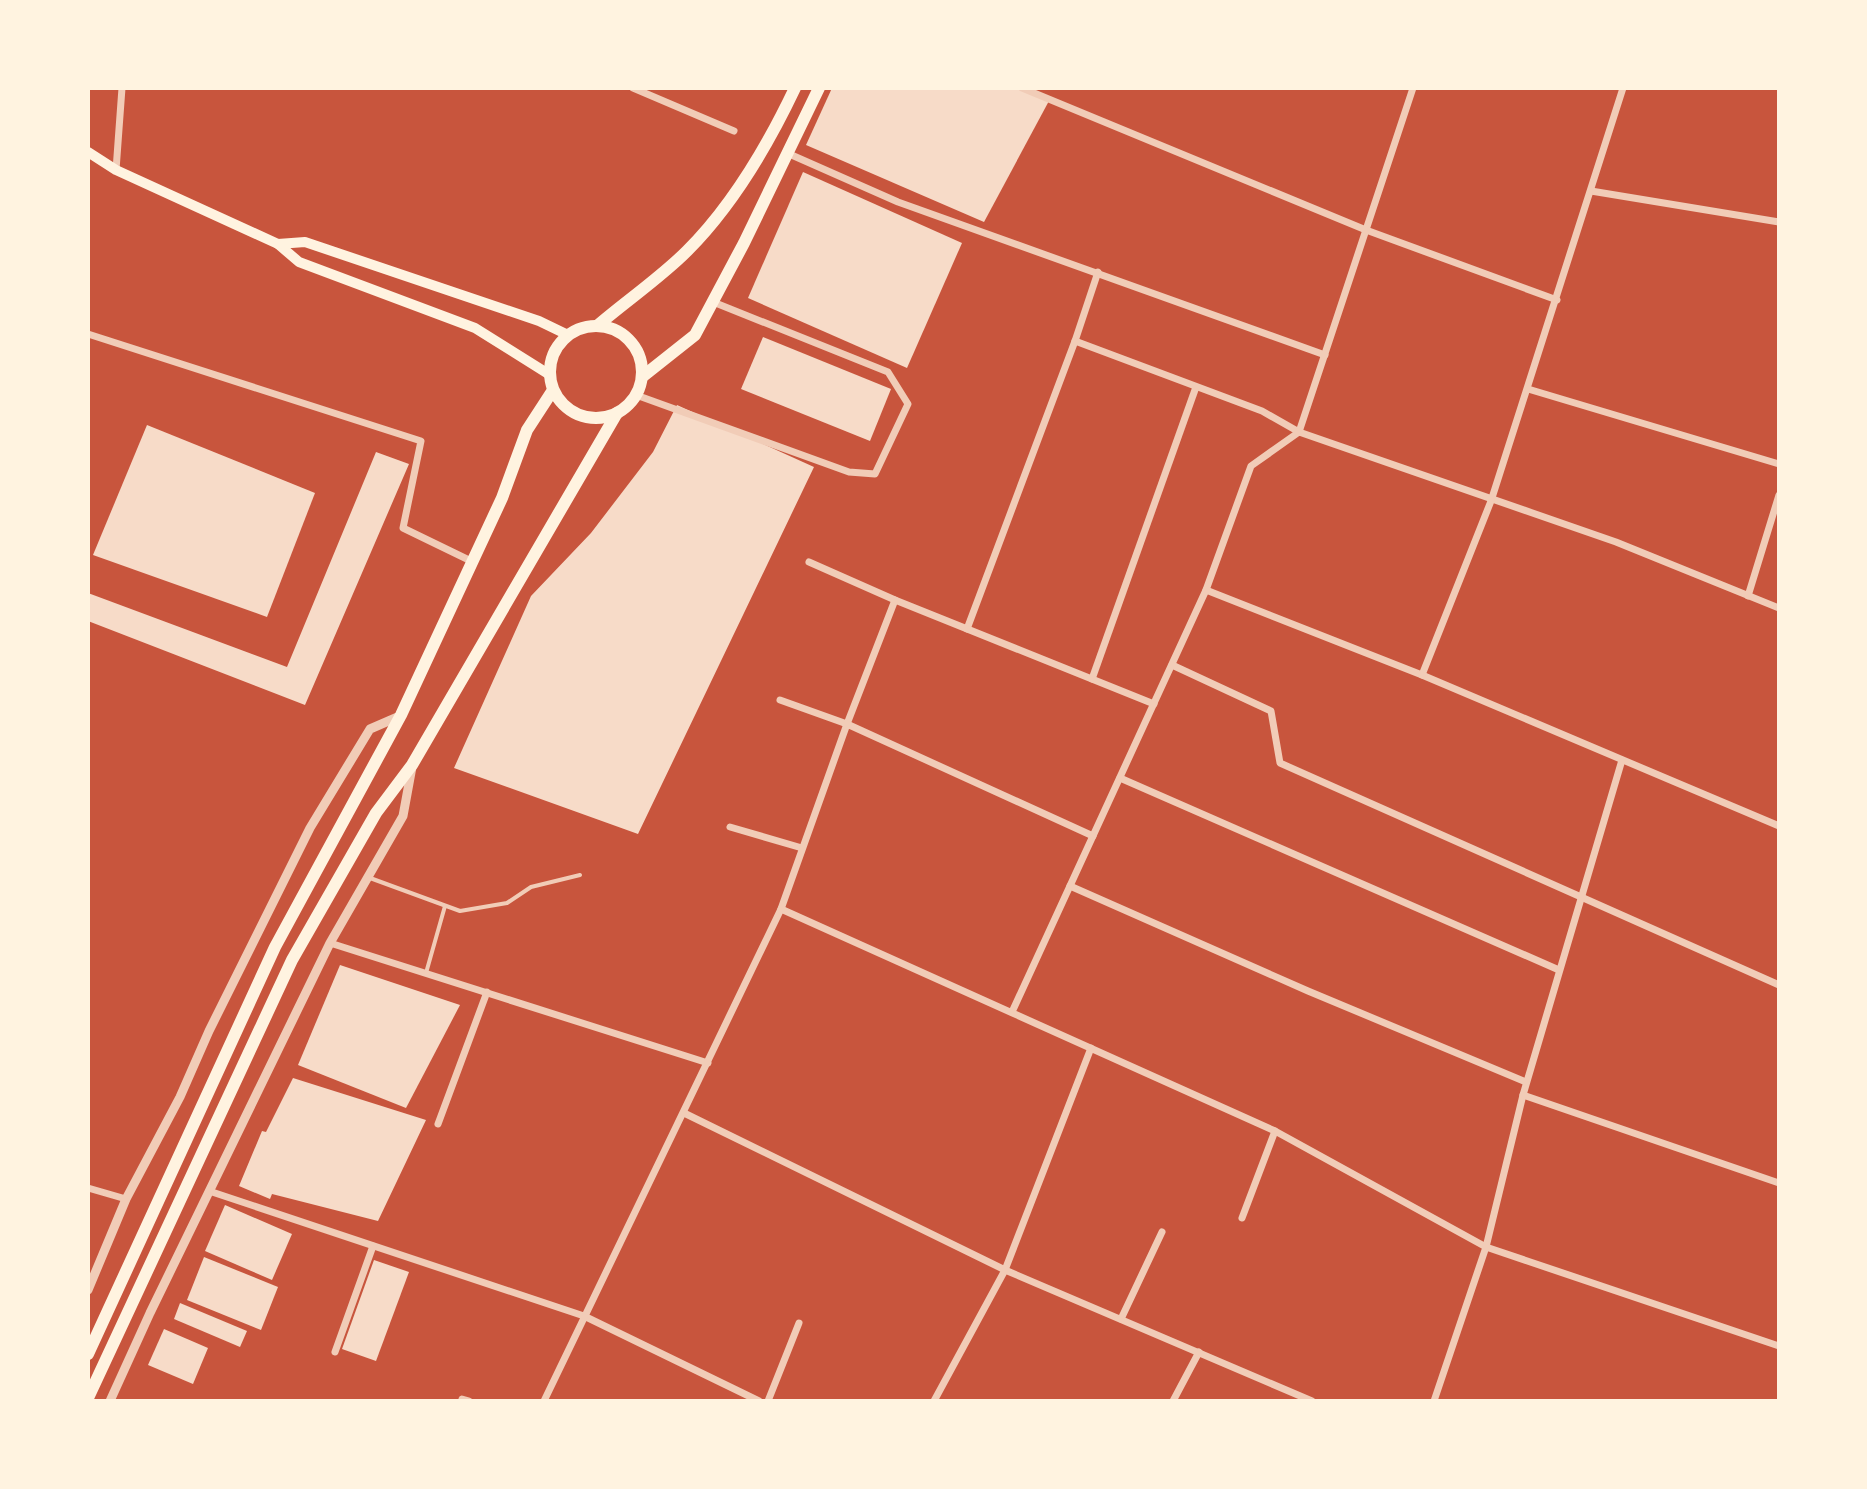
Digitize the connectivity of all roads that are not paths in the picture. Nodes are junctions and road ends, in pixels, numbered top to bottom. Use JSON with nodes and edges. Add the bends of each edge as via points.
{"nodes":[{"id":1,"x":122,"y":88,"type":"edge"},
{"id":2,"x":633,"y":88,"type":"edge"},
{"id":3,"x":819,"y":88,"type":"edge"},
{"id":4,"x":1022,"y":88,"type":"edge"},
{"id":5,"x":1413,"y":88,"type":"edge"},
{"id":6,"x":1623,"y":88,"type":"edge"},
{"id":7,"x":794,"y":90,"type":"edge"},
{"id":8,"x":812,"y":102,"type":"junction"},
{"id":9,"x":734,"y":131,"type":"dead end"},
{"id":10,"x":88,"y":152,"type":"edge"},
{"id":11,"x":787,"y":153,"type":"junction"},
{"id":12,"x":116,"y":170,"type":"junction"},
{"id":13,"x":1591,"y":191,"type":"junction"},
{"id":14,"x":1779,"y":222,"type":"edge"},
{"id":15,"x":1366,"y":230,"type":"junction"},
{"id":16,"x":278,"y":244,"type":"junction"},
{"id":17,"x":1098,"y":272,"type":"junction"},
{"id":18,"x":1557,"y":300,"type":"junction"},
{"id":19,"x":713,"y":302,"type":"junction"},
{"id":20,"x":597,"y":326,"type":"junction"},
{"id":21,"x":88,"y":334,"type":"edge"},
{"id":22,"x":568,"y":335,"type":"junction"},
{"id":23,"x":1075,"y":341,"type":"junction"},
{"id":24,"x":1325,"y":355,"type":"junction"},
{"id":25,"x":550,"y":375,"type":"junction"},
{"id":26,"x":642,"y":377,"type":"junction"},
{"id":27,"x":1196,"y":387,"type":"junction"},
{"id":28,"x":1528,"y":389,"type":"junction"},
{"id":29,"x":553,"y":390,"type":"junction"},
{"id":30,"x":636,"y":395,"type":"junction"},
{"id":31,"x":617,"y":413,"type":"junction"},
{"id":32,"x":1299,"y":432,"type":"junction"},
{"id":33,"x":1779,"y":464,"type":"edge"},
{"id":34,"x":1779,"y":495,"type":"edge"},
{"id":35,"x":1491,"y":501,"type":"junction"},
{"id":36,"x":471,"y":561,"type":"junction"},
{"id":37,"x":809,"y":562,"type":"dead end"},
{"id":38,"x":1206,"y":590,"type":"junction"},
{"id":39,"x":1748,"y":596,"type":"junction"},
{"id":40,"x":895,"y":600,"type":"junction"},
{"id":41,"x":1779,"y":608,"type":"edge"},
{"id":42,"x":967,"y":629,"type":"junction"},
{"id":43,"x":1172,"y":665,"type":"junction"},
{"id":44,"x":1422,"y":675,"type":"junction"},
{"id":45,"x":1092,"y":679,"type":"junction"},
{"id":46,"x":780,"y":700,"type":"dead end"},
{"id":47,"x":1154,"y":704,"type":"junction"},
{"id":48,"x":401,"y":715,"type":"junction"},
{"id":49,"x":847,"y":724,"type":"junction"},
{"id":50,"x":1622,"y":760,"type":"junction"},
{"id":51,"x":412,"y":765,"type":"junction"},
{"id":52,"x":1120,"y":778,"type":"junction"},
{"id":53,"x":1779,"y":826,"type":"edge"},
{"id":54,"x":730,"y":827,"type":"dead end"},
{"id":55,"x":1093,"y":836,"type":"junction"},
{"id":56,"x":802,"y":848,"type":"junction"},
{"id":57,"x":580,"y":875,"type":"dead end"},
{"id":58,"x":368,"y":878,"type":"junction"},
{"id":59,"x":1070,"y":886,"type":"junction"},
{"id":60,"x":1581,"y":898,"type":"junction"},
{"id":61,"x":445,"y":906,"type":"junction"},
{"id":62,"x":781,"y":909,"type":"junction"},
{"id":63,"x":330,"y":943,"type":"junction"},
{"id":64,"x":1559,"y":970,"type":"junction"},
{"id":65,"x":426,"y":973,"type":"junction"},
{"id":66,"x":1779,"y":985,"type":"edge"},
{"id":67,"x":487,"y":992,"type":"junction"},
{"id":68,"x":1012,"y":1012,"type":"junction"},
{"id":69,"x":1091,"y":1048,"type":"junction"},
{"id":70,"x":708,"y":1063,"type":"junction"},
{"id":71,"x":1526,"y":1082,"type":"junction"},
{"id":72,"x":1523,"y":1095,"type":"junction"},
{"id":73,"x":684,"y":1113,"type":"junction"},
{"id":74,"x":438,"y":1124,"type":"dead end"},
{"id":75,"x":1275,"y":1131,"type":"junction"},
{"id":76,"x":1779,"y":1183,"type":"edge"},
{"id":77,"x":88,"y":1188,"type":"edge"},
{"id":78,"x":209,"y":1191,"type":"junction"},
{"id":79,"x":126,"y":1199,"type":"junction"},
{"id":80,"x":1242,"y":1218,"type":"dead end"},
{"id":81,"x":1162,"y":1232,"type":"dead end"},
{"id":82,"x":373,"y":1246,"type":"junction"},
{"id":83,"x":1486,"y":1247,"type":"junction"},
{"id":84,"x":1005,"y":1270,"type":"junction"},
{"id":85,"x":88,"y":1290,"type":"edge"},
{"id":86,"x":584,"y":1316,"type":"junction"},
{"id":87,"x":1121,"y":1319,"type":"junction"},
{"id":88,"x":799,"y":1323,"type":"dead end"},
{"id":89,"x":1779,"y":1346,"type":"edge"},
{"id":90,"x":335,"y":1352,"type":"dead end"},
{"id":91,"x":1199,"y":1352,"type":"junction"},
{"id":92,"x":88,"y":1354,"type":"edge"},
{"id":93,"x":88,"y":1398,"type":"edge"},
{"id":94,"x":110,"y":1401,"type":"edge"},
{"id":95,"x":544,"y":1401,"type":"edge"},
{"id":96,"x":759,"y":1401,"type":"edge"},
{"id":97,"x":768,"y":1401,"type":"edge"},
{"id":98,"x":934,"y":1401,"type":"edge"},
{"id":99,"x":1173,"y":1401,"type":"edge"},
{"id":100,"x":1312,"y":1401,"type":"edge"},
{"id":101,"x":1434,"y":1401,"type":"edge"}],
"edges":[{"from":1,"to":12,"type":"street"},
{"from":2,"to":9,"type":"street"},
{"from":3,"to":8,"type":"highway"},
{"from":4,"to":15,"type":"street"},
{"from":5,"to":15,"type":"street"},
{"from":6,"to":13,"type":"street"},
{"from":7,"to":8,"type":"highway"},
{"from":7,"to":20,"type":"highway","via":[[769,143],[726,205],[686,252]]},
{"from":8,"to":11,"type":"highway"},
{"from":10,"to":12,"type":"main road"},
{"from":11,"to":17,"type":"street","via":[[898,202]]},
{"from":11,"to":19,"type":"highway"},
{"from":12,"to":16,"type":"main road"},
{"from":13,"to":14,"type":"street"},
{"from":13,"to":18,"type":"street"},
{"from":15,"to":18,"type":"street"},
{"from":15,"to":24,"type":"street"},
{"from":16,"to":22,"type":"main road","via":[[305,242]]},
{"from":16,"to":25,"type":"main road","via":[[299,262],[475,328]]},
{"from":17,"to":23,"type":"street"},
{"from":17,"to":24,"type":"street"},
{"from":18,"to":28,"type":"street"},
{"from":19,"to":26,"type":"highway","via":[[695,335]]},
{"from":19,"to":30,"type":"street","via":[[888,372],[908,404],[875,474],[849,472]]},
{"from":20,"to":22,"type":"highway"},
{"from":20,"to":26,"type":"highway","via":[[625,336],[641,362]]},
{"from":21,"to":36,"type":"street","via":[[421,441],[403,528]]},
{"from":22,"to":25,"type":"highway","via":[[557,346]]},
{"from":23,"to":27,"type":"street"},
{"from":23,"to":42,"type":"street"},
{"from":24,"to":32,"type":"street"},
{"from":25,"to":29,"type":"highway"},
{"from":26,"to":30,"type":"highway"},
{"from":27,"to":32,"type":"street","via":[[1262,411]]},
{"from":27,"to":45,"type":"street"},
{"from":28,"to":33,"type":"street"},
{"from":28,"to":35,"type":"street"},
{"from":29,"to":31,"type":"highway","via":[[574,412],[588,417]]},
{"from":29,"to":36,"type":"highway","via":[[527,430]]},
{"from":30,"to":31,"type":"highway"},
{"from":31,"to":51,"type":"highway"},
{"from":32,"to":35,"type":"street"},
{"from":32,"to":38,"type":"street","via":[[1251,466]]},
{"from":34,"to":39,"type":"street"},
{"from":35,"to":39,"type":"street","via":[[1616,542]]},
{"from":35,"to":44,"type":"street"},
{"from":36,"to":48,"type":"highway"},
{"from":37,"to":40,"type":"street"},
{"from":38,"to":43,"type":"street"},
{"from":38,"to":44,"type":"street"},
{"from":39,"to":41,"type":"street"},
{"from":40,"to":42,"type":"street"},
{"from":40,"to":49,"type":"street"},
{"from":42,"to":45,"type":"street"},
{"from":43,"to":47,"type":"street"},
{"from":43,"to":60,"type":"street","via":[[1271,711],[1280,763]]},
{"from":44,"to":50,"type":"street"},
{"from":45,"to":47,"type":"street"},
{"from":46,"to":49,"type":"street"},
{"from":47,"to":52,"type":"street"},
{"from":48,"to":79,"type":"street","via":[[370,729],[310,828]]},
{"from":48,"to":92,"type":"highway","via":[[275,947]]},
{"from":49,"to":55,"type":"street"},
{"from":49,"to":56,"type":"street"},
{"from":50,"to":53,"type":"street"},
{"from":50,"to":60,"type":"street"},
{"from":51,"to":58,"type":"street","via":[[403,816]]},
{"from":51,"to":93,"type":"highway","via":[[376,813],[292,960]]},
{"from":52,"to":55,"type":"street"},
{"from":52,"to":64,"type":"street"},
{"from":54,"to":56,"type":"street"},
{"from":55,"to":59,"type":"street"},
{"from":56,"to":62,"type":"street"},
{"from":57,"to":61,"type":"lane","via":[[531,887],[507,903],[460,911]]},
{"from":58,"to":61,"type":"lane"},
{"from":58,"to":63,"type":"street"},
{"from":59,"to":68,"type":"street"},
{"from":59,"to":71,"type":"street"},
{"from":60,"to":64,"type":"street"},
{"from":60,"to":66,"type":"street"},
{"from":61,"to":65,"type":"lane"},
{"from":62,"to":68,"type":"street"},
{"from":62,"to":70,"type":"street"},
{"from":63,"to":65,"type":"street"},
{"from":63,"to":78,"type":"street"},
{"from":64,"to":71,"type":"street"},
{"from":65,"to":67,"type":"street"},
{"from":67,"to":70,"type":"street"},
{"from":67,"to":74,"type":"street"},
{"from":68,"to":69,"type":"street"},
{"from":69,"to":75,"type":"street"},
{"from":69,"to":84,"type":"street"},
{"from":70,"to":73,"type":"street"},
{"from":71,"to":72,"type":"street"},
{"from":72,"to":76,"type":"street"},
{"from":72,"to":83,"type":"street"},
{"from":73,"to":84,"type":"street"},
{"from":73,"to":86,"type":"street"},
{"from":75,"to":80,"type":"street"},
{"from":75,"to":83,"type":"street"},
{"from":77,"to":79,"type":"street"},
{"from":78,"to":82,"type":"street"},
{"from":78,"to":94,"type":"street"},
{"from":79,"to":85,"type":"street"},
{"from":81,"to":87,"type":"street"},
{"from":82,"to":86,"type":"street"},
{"from":82,"to":90,"type":"street"},
{"from":83,"to":89,"type":"street"},
{"from":83,"to":101,"type":"street"},
{"from":84,"to":87,"type":"street"},
{"from":84,"to":98,"type":"street"},
{"from":86,"to":95,"type":"street"},
{"from":86,"to":96,"type":"street"},
{"from":87,"to":91,"type":"street"},
{"from":88,"to":97,"type":"street"},
{"from":91,"to":99,"type":"street"},
{"from":91,"to":100,"type":"street"}]}
